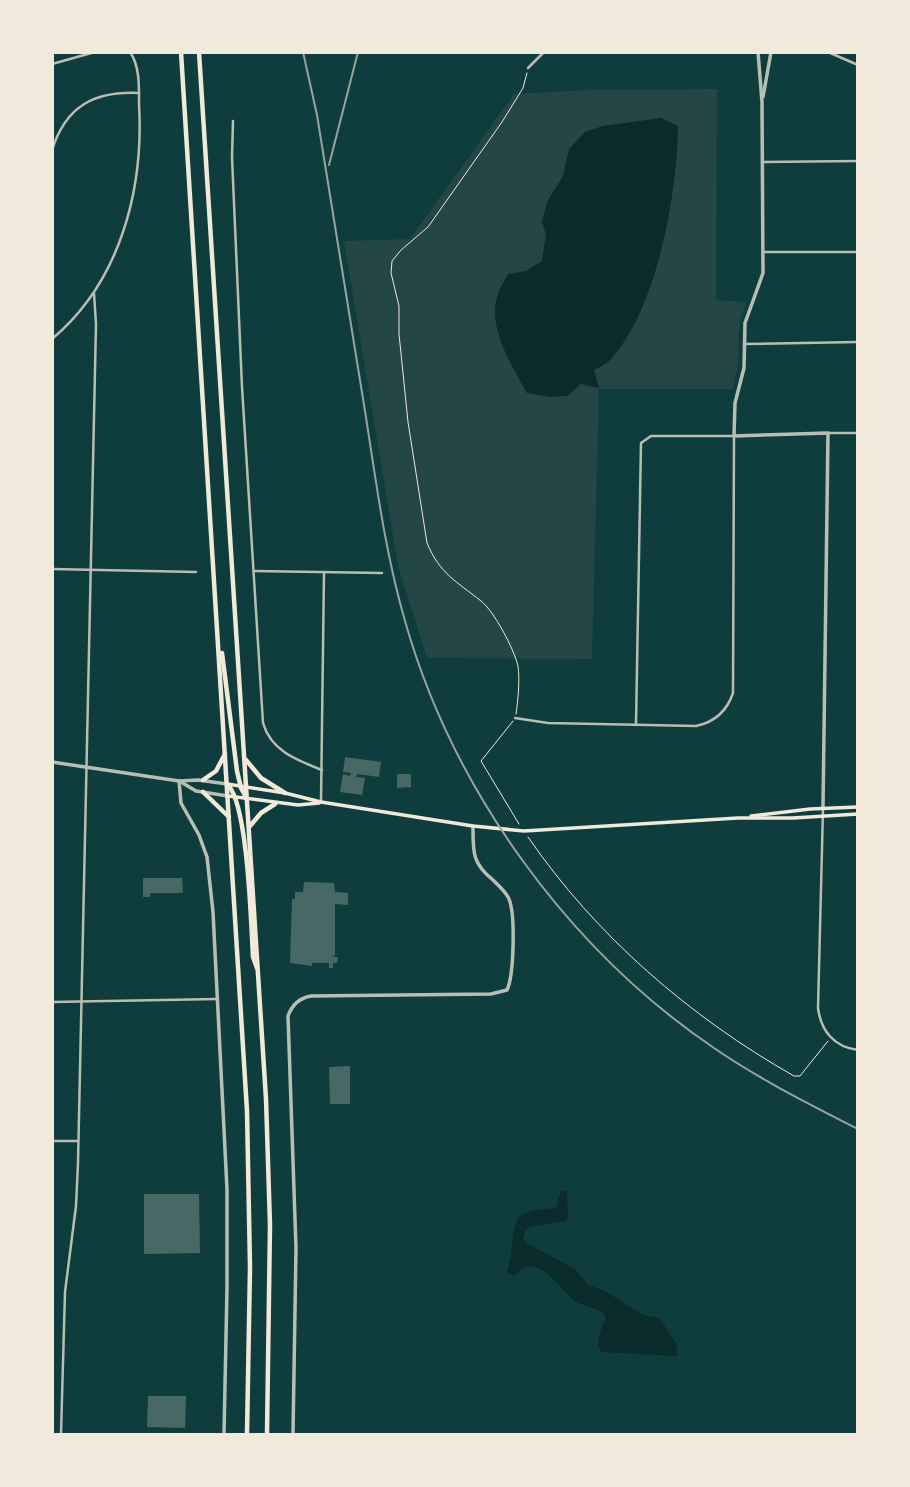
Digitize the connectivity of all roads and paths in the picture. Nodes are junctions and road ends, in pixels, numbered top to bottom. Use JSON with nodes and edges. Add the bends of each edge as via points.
{"nodes":[{"id":1,"x":95,"y":52,"type":"edge"},
{"id":2,"x":130,"y":52,"type":"edge"},
{"id":3,"x":181,"y":52,"type":"edge"},
{"id":4,"x":199,"y":52,"type":"edge"},
{"id":5,"x":544,"y":52,"type":"edge"},
{"id":6,"x":758,"y":52,"type":"edge"},
{"id":7,"x":771,"y":52,"type":"edge"},
{"id":8,"x":828,"y":52,"type":"edge"},
{"id":9,"x":52,"y":64,"type":"edge"},
{"id":10,"x":858,"y":65,"type":"edge"},
{"id":11,"x":528,"y":68,"type":"joint"},
{"id":12,"x":139,"y":93,"type":"junction"},
{"id":13,"x":762,"y":102,"type":"junction"},
{"id":14,"x":233,"y":121,"type":"dead end"},
{"id":15,"x":52,"y":149,"type":"edge"},
{"id":16,"x":858,"y":161,"type":"edge"},
{"id":17,"x":763,"y":162,"type":"junction"},
{"id":18,"x":858,"y":252,"type":"edge"},
{"id":19,"x":763,"y":253,"type":"junction"},
{"id":20,"x":94,"y":293,"type":"junction"},
{"id":21,"x":52,"y":339,"type":"edge"},
{"id":22,"x":858,"y":342,"type":"edge"},
{"id":23,"x":744,"y":344,"type":"junction"},
{"id":24,"x":828,"y":433,"type":"junction"},
{"id":25,"x":858,"y":433,"type":"edge"},
{"id":26,"x":734,"y":436,"type":"junction"},
{"id":27,"x":52,"y":569,"type":"edge"},
{"id":28,"x":90,"y":571,"type":"junction"},
{"id":29,"x":254,"y":571,"type":"junction"},
{"id":30,"x":196,"y":572,"type":"dead end"},
{"id":31,"x":324,"y":572,"type":"junction"},
{"id":32,"x":382,"y":573,"type":"dead end"},
{"id":33,"x":218,"y":628,"type":"junction"},
{"id":34,"x":515,"y":718,"type":"junction"},
{"id":35,"x":636,"y":724,"type":"junction"},
{"id":36,"x":226,"y":753,"type":"junction"},
{"id":37,"x":246,"y":760,"type":"junction"},
{"id":38,"x":52,"y":761,"type":"edge"},
{"id":39,"x":86,"y":766,"type":"junction"},
{"id":40,"x":322,"y":770,"type":"junction"},
{"id":41,"x":202,"y":780,"type":"junction"},
{"id":42,"x":179,"y":781,"type":"junction"},
{"id":43,"x":228,"y":784,"type":"junction"},
{"id":44,"x":244,"y":787,"type":"junction"},
{"id":45,"x":203,"y":792,"type":"junction"},
{"id":46,"x":285,"y":793,"type":"junction"},
{"id":47,"x":228,"y":796,"type":"junction"},
{"id":48,"x":235,"y":797,"type":"junction"},
{"id":49,"x":248,"y":799,"type":"junction"},
{"id":50,"x":321,"y":803,"type":"junction"},
{"id":51,"x":275,"y":804,"type":"junction"},
{"id":52,"x":823,"y":807,"type":"junction"},
{"id":53,"x":858,"y":807,"type":"edge"},
{"id":54,"x":858,"y":814,"type":"edge"},
{"id":55,"x":229,"y":817,"type":"junction"},
{"id":56,"x":822,"y":817,"type":"junction"},
{"id":57,"x":738,"y":818,"type":"junction"},
{"id":58,"x":249,"y":826,"type":"junction"},
{"id":59,"x":473,"y":826,"type":"junction"},
{"id":60,"x":524,"y":831,"type":"junction"},
{"id":61,"x":259,"y":975,"type":"junction"},
{"id":62,"x":218,"y":999,"type":"junction"},
{"id":63,"x":80,"y":1001,"type":"junction"},
{"id":64,"x":52,"y":1002,"type":"edge"},
{"id":65,"x":831,"y":1038,"type":"junction"},
{"id":66,"x":858,"y":1050,"type":"edge"},
{"id":67,"x":52,"y":1140,"type":"edge"},
{"id":68,"x":79,"y":1141,"type":"junction"},
{"id":69,"x":61,"y":1434,"type":"edge"},
{"id":70,"x":224,"y":1434,"type":"edge"},
{"id":71,"x":247,"y":1434,"type":"edge"},
{"id":72,"x":267,"y":1434,"type":"edge"},
{"id":73,"x":293,"y":1434,"type":"edge"}],
"edges":[{"from":1,"to":9,"type":"street"},
{"from":2,"to":12,"type":"street","via":[[137,67]]},
{"from":3,"to":33,"type":"main road"},
{"from":4,"to":37,"type":"main road"},
{"from":5,"to":11,"type":"street"},
{"from":6,"to":13,"type":"street"},
{"from":7,"to":13,"type":"street"},
{"from":8,"to":10,"type":"street"},
{"from":11,"to":34,"type":"path","via":[[523,88],[502,122],[428,228],[396,255],[391,273],[399,306],[408,422],[427,543],[434,561],[449,578],[483,602],[508,643],[518,666]]},
{"from":12,"to":15,"type":"street","via":[[120,92],[81,105],[65,119]]},
{"from":12,"to":20,"type":"street","via":[[136,182],[130,214]]},
{"from":13,"to":17,"type":"street"},
{"from":14,"to":29,"type":"street"},
{"from":16,"to":17,"type":"street"},
{"from":17,"to":19,"type":"street"},
{"from":18,"to":19,"type":"street"},
{"from":19,"to":23,"type":"street","via":[[763,273],[745,323]]},
{"from":20,"to":21,"type":"street","via":[[77,317]]},
{"from":20,"to":28,"type":"street"},
{"from":22,"to":23,"type":"street"},
{"from":23,"to":26,"type":"street"},
{"from":24,"to":25,"type":"street"},
{"from":24,"to":26,"type":"street"},
{"from":24,"to":52,"type":"street"},
{"from":26,"to":35,"type":"street","via":[[731,698],[720,714],[702,724]]},
{"from":26,"to":35,"type":"street","via":[[651,436],[641,443]]},
{"from":27,"to":28,"type":"street"},
{"from":28,"to":30,"type":"street"},
{"from":28,"to":39,"type":"street"},
{"from":29,"to":31,"type":"street"},
{"from":29,"to":40,"type":"street","via":[[262,723],[275,746]]},
{"from":31,"to":32,"type":"street"},
{"from":31,"to":40,"type":"street"},
{"from":33,"to":36,"type":"main road"},
{"from":33,"to":44,"type":"main road","via":[[234,754]]},
{"from":34,"to":35,"type":"street"},
{"from":34,"to":60,"type":"path","via":[[481,761]]},
{"from":36,"to":41,"type":"main road","via":[[216,771]]},
{"from":36,"to":43,"type":"main road"},
{"from":37,"to":44,"type":"main road"},
{"from":37,"to":46,"type":"main road","via":[[261,778]]},
{"from":38,"to":39,"type":"street"},
{"from":39,"to":42,"type":"street"},
{"from":39,"to":63,"type":"street"},
{"from":40,"to":50,"type":"street"},
{"from":41,"to":42,"type":"street"},
{"from":41,"to":43,"type":"street"},
{"from":42,"to":45,"type":"street"},
{"from":42,"to":62,"type":"street","via":[[181,803],[208,862]]},
{"from":43,"to":44,"type":"main road"},
{"from":43,"to":47,"type":"main road"},
{"from":43,"to":48,"type":"main road"},
{"from":44,"to":46,"type":"main road"},
{"from":44,"to":49,"type":"main road"},
{"from":45,"to":47,"type":"street"},
{"from":45,"to":55,"type":"main road"},
{"from":46,"to":50,"type":"main road"},
{"from":47,"to":48,"type":"main road"},
{"from":47,"to":55,"type":"main road"},
{"from":48,"to":49,"type":"main road"},
{"from":48,"to":61,"type":"main road","via":[[253,957]]},
{"from":49,"to":51,"type":"main road"},
{"from":49,"to":58,"type":"main road"},
{"from":50,"to":51,"type":"main road"},
{"from":50,"to":59,"type":"main road"},
{"from":51,"to":58,"type":"main road"},
{"from":52,"to":53,"type":"main road"},
{"from":52,"to":56,"type":"street"},
{"from":52,"to":57,"type":"main road"},
{"from":54,"to":56,"type":"main road"},
{"from":55,"to":71,"type":"main road","via":[[249,1160]]},
{"from":56,"to":57,"type":"main road"},
{"from":56,"to":65,"type":"street","via":[[818,1008]]},
{"from":57,"to":60,"type":"main road"},
{"from":58,"to":61,"type":"main road"},
{"from":59,"to":60,"type":"main road"},
{"from":59,"to":73,"type":"street","via":[[479,867],[505,891],[511,905],[507,990],[491,994],[311,996],[302,998],[289,1013],[296,1248]]},
{"from":60,"to":65,"type":"path","via":[[563,883],[621,946],[725,1034],[794,1076],[800,1076]]},
{"from":61,"to":72,"type":"main road","via":[[270,1225]]},
{"from":62,"to":63,"type":"street"},
{"from":62,"to":70,"type":"street","via":[[228,1235]]},
{"from":63,"to":64,"type":"street"},
{"from":63,"to":68,"type":"street"},
{"from":65,"to":66,"type":"street"},
{"from":67,"to":68,"type":"street"},
{"from":68,"to":69,"type":"street","via":[[65,1292]]}]}
